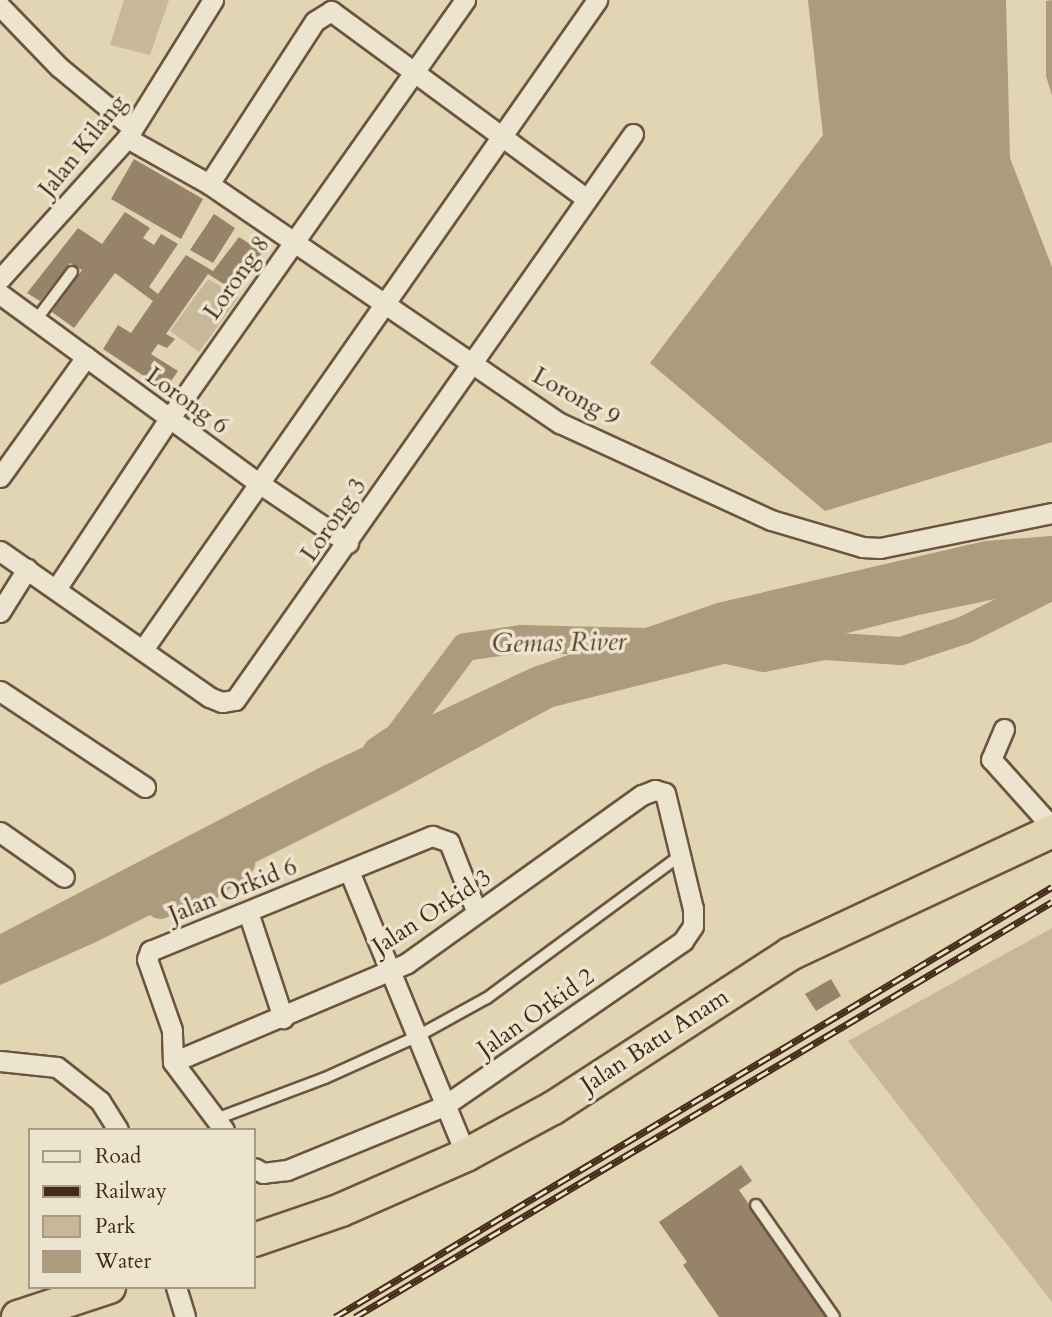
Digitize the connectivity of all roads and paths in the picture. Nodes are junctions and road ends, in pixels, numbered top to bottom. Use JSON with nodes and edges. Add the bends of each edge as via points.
{"nodes":[{"id":1,"x":213,"y":0,"type":"edge"},
{"id":2,"x":465,"y":0,"type":"edge"},
{"id":3,"x":597,"y":0,"type":"edge"},
{"id":4,"x":3,"y":16,"type":"edge"},
{"id":5,"x":414,"y":69,"type":"junction"},
{"id":6,"x":130,"y":133,"type":"junction"},
{"id":7,"x":633,"y":134,"type":"dead end"},
{"id":8,"x":502,"y":135,"type":"junction"},
{"id":9,"x":209,"y":184,"type":"junction"},
{"id":10,"x":586,"y":198,"type":"junction"},
{"id":11,"x":293,"y":241,"type":"junction"},
{"id":12,"x":72,"y":272,"type":"dead end"},
{"id":13,"x":0,"y":279,"type":"edge"},
{"id":14,"x":0,"y":294,"type":"edge"},
{"id":15,"x":385,"y":300,"type":"junction"},
{"id":16,"x":36,"y":320,"type":"junction"},
{"id":17,"x":86,"y":357,"type":"junction"},
{"id":18,"x":473,"y":364,"type":"junction"},
{"id":19,"x":169,"y":419,"type":"junction"},
{"id":20,"x":0,"y":477,"type":"edge"},
{"id":21,"x":260,"y":484,"type":"junction"},
{"id":22,"x":1052,"y":513,"type":"edge"},
{"id":23,"x":348,"y":543,"type":"junction"},
{"id":24,"x":0,"y":551,"type":"edge"},
{"id":25,"x":27,"y":569,"type":"junction"},
{"id":26,"x":56,"y":589,"type":"junction"},
{"id":27,"x":0,"y":612,"type":"edge"},
{"id":28,"x":144,"y":648,"type":"junction"},
{"id":29,"x":0,"y":691,"type":"edge"},
{"id":30,"x":1004,"y":729,"type":"dead end"},
{"id":31,"x":145,"y":787,"type":"dead end"},
{"id":32,"x":662,"y":790,"type":"joint"},
{"id":33,"x":1052,"y":829,"type":"edge"},
{"id":34,"x":0,"y":832,"type":"edge"},
{"id":35,"x":682,"y":854,"type":"junction"},
{"id":36,"x":349,"y":871,"type":"junction"},
{"id":37,"x":64,"y":877,"type":"dead end"},
{"id":38,"x":248,"y":912,"type":"junction"},
{"id":39,"x":477,"y":913,"type":"junction"},
{"id":40,"x":388,"y":972,"type":"junction"},
{"id":41,"x":283,"y":1018,"type":"junction"},
{"id":42,"x":416,"y":1037,"type":"junction"},
{"id":43,"x":0,"y":1061,"type":"edge"},
{"id":44,"x":173,"y":1062,"type":"junction"},
{"id":45,"x":444,"y":1106,"type":"junction"},
{"id":46,"x":220,"y":1124,"type":"edge"},
{"id":47,"x":117,"y":1128,"type":"edge"},
{"id":48,"x":466,"y":1155,"type":"junction"},
{"id":49,"x":258,"y":1171,"type":"edge"},
{"id":50,"x":756,"y":1205,"type":"dead end"},
{"id":51,"x":256,"y":1239,"type":"edge"},
{"id":52,"x":103,"y":1289,"type":"edge"},
{"id":53,"x":177,"y":1289,"type":"edge"},
{"id":54,"x":18,"y":1317,"type":"edge"},
{"id":55,"x":185,"y":1317,"type":"edge"},
{"id":56,"x":834,"y":1317,"type":"edge"}],
"edges":[{"from":1,"to":6,"type":"street","name":"Jalan Kilang"},
{"from":2,"to":5,"type":"street","name":"Lorong 8"},
{"from":3,"to":8,"type":"street"},
{"from":4,"to":6,"type":"street","name":"Lorong 9"},
{"from":5,"to":8,"type":"street"},
{"from":5,"to":9,"type":"street","via":[[340,13],[322,14]]},
{"from":5,"to":11,"type":"street","name":"Lorong 8"},
{"from":6,"to":9,"type":"street","name":"Lorong 9"},
{"from":6,"to":13,"type":"street","name":"Jalan Kilang"},
{"from":7,"to":10,"type":"street","name":"Lorong 3"},
{"from":8,"to":10,"type":"street"},
{"from":8,"to":15,"type":"street"},
{"from":9,"to":11,"type":"street","name":"Lorong 9"},
{"from":10,"to":18,"type":"street","name":"Lorong 3"},
{"from":11,"to":15,"type":"street","name":"Lorong 9"},
{"from":11,"to":19,"type":"street","name":"Lorong 8"},
{"from":12,"to":16,"type":"lane"},
{"from":14,"to":16,"type":"street","name":"Lorong 6"},
{"from":15,"to":18,"type":"street","name":"Lorong 9"},
{"from":15,"to":21,"type":"street"},
{"from":16,"to":17,"type":"street","name":"Lorong 6"},
{"from":17,"to":19,"type":"street","name":"Lorong 6"},
{"from":17,"to":20,"type":"street"},
{"from":18,"to":22,"type":"street","name":"Lorong 9","via":[[561,423],[771,520],[862,547],[917,544],[1015,517]]},
{"from":18,"to":23,"type":"street","name":"Lorong 3"},
{"from":19,"to":21,"type":"street","name":"Lorong 6"},
{"from":19,"to":26,"type":"street","name":"Lorong 8"},
{"from":21,"to":23,"type":"street","name":"Lorong 6"},
{"from":21,"to":28,"type":"street"},
{"from":23,"to":28,"type":"street","name":"Lorong 3","via":[[235,700],[215,700]]},
{"from":24,"to":25,"type":"street","name":"Lorong 3"},
{"from":25,"to":26,"type":"street","name":"Lorong 3"},
{"from":25,"to":27,"type":"street"},
{"from":26,"to":28,"type":"street","name":"Lorong 3"},
{"from":29,"to":31,"type":"street"},
{"from":30,"to":33,"type":"street","via":[[991,759]]},
{"from":32,"to":35,"type":"street","name":"Jalan Orkid 2"},
{"from":32,"to":39,"type":"street","name":"Jalan Orkid 3","via":[[642,795]]},
{"from":33,"to":48,"type":"highway","name":"Jalan Batu Anam","via":[[790,954],[553,1108]]},
{"from":34,"to":37,"type":"street"},
{"from":35,"to":42,"type":"lane","via":[[487,998]]},
{"from":35,"to":45,"type":"street","name":"Jalan Orkid 2","via":[[694,920],[683,941]]},
{"from":36,"to":38,"type":"street","name":"Jalan Orkid 6"},
{"from":36,"to":39,"type":"street","name":"Jalan Orkid 6","via":[[423,838],[443,836],[454,850]]},
{"from":36,"to":40,"type":"street"},
{"from":38,"to":41,"type":"street"},
{"from":38,"to":44,"type":"street","name":"Jalan Orkid 6","via":[[148,953],[172,1030]]},
{"from":39,"to":40,"type":"street","name":"Jalan Orkid 3"},
{"from":40,"to":41,"type":"street","name":"Jalan Orkid 3"},
{"from":40,"to":42,"type":"street"},
{"from":41,"to":44,"type":"street","name":"Jalan Orkid 3"},
{"from":42,"to":45,"type":"street"},
{"from":42,"to":46,"type":"lane"},
{"from":43,"to":47,"type":"street","via":[[57,1067],[100,1101]]},
{"from":44,"to":46,"type":"street"},
{"from":45,"to":48,"type":"street"},
{"from":45,"to":49,"type":"street","name":"Jalan Orkid 2","via":[[286,1170]]},
{"from":48,"to":51,"type":"highway","name":"Jalan Batu Anam","via":[[375,1196]]},
{"from":50,"to":56,"type":"lane"},
{"from":52,"to":54,"type":"highway"},
{"from":53,"to":55,"type":"street"}]}
